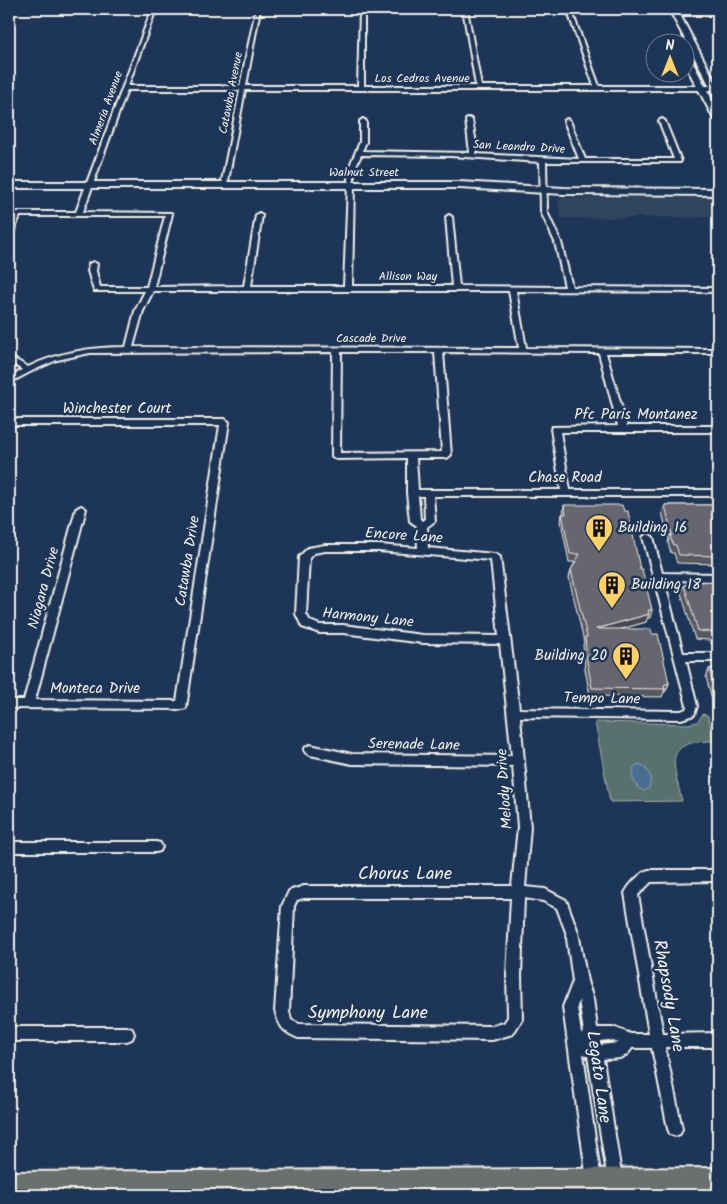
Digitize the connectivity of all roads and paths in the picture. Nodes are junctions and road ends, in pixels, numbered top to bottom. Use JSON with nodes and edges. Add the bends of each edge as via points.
{"nodes":[{"id":1,"x":154,"y":9,"type":"edge"},
{"id":2,"x":258,"y":9,"type":"edge"},
{"id":3,"x":362,"y":9,"type":"edge"},
{"id":4,"x":465,"y":9,"type":"edge"},
{"id":5,"x":569,"y":9,"type":"edge"},
{"id":6,"x":675,"y":12,"type":"edge"},
{"id":7,"x":718,"y":14,"type":"edge"},
{"id":8,"x":694,"y":71,"type":"edge"},
{"id":9,"x":125,"y":88,"type":"junction"},
{"id":10,"x":243,"y":88,"type":"junction"},
{"id":11,"x":362,"y":88,"type":"junction"},
{"id":12,"x":479,"y":88,"type":"junction"},
{"id":13,"x":597,"y":88,"type":"junction"},
{"id":14,"x":703,"y":88,"type":"junction"},
{"id":15,"x":717,"y":90,"type":"edge"},
{"id":16,"x":718,"y":119,"type":"edge"},
{"id":17,"x":469,"y":120,"type":"dead end"},
{"id":18,"x":363,"y":121,"type":"dead end"},
{"id":19,"x":662,"y":121,"type":"dead end"},
{"id":20,"x":567,"y":122,"type":"dead end"},
{"id":21,"x":359,"y":153,"type":"junction"},
{"id":22,"x":473,"y":156,"type":"junction"},
{"id":23,"x":542,"y":161,"type":"junction"},
{"id":24,"x":583,"y":161,"type":"junction"},
{"id":25,"x":225,"y":181,"type":"junction"},
{"id":26,"x":9,"y":183,"type":"edge"},
{"id":27,"x":90,"y":183,"type":"junction"},
{"id":28,"x":351,"y":183,"type":"junction"},
{"id":29,"x":718,"y":187,"type":"edge"},
{"id":30,"x":543,"y":189,"type":"junction"},
{"id":31,"x":718,"y":192,"type":"edge"},
{"id":32,"x":9,"y":214,"type":"edge"},
{"id":33,"x":18,"y":214,"type":"junction"},
{"id":34,"x":78,"y":214,"type":"junction"},
{"id":35,"x":259,"y":215,"type":"dead end"},
{"id":36,"x":449,"y":217,"type":"dead end"},
{"id":37,"x":9,"y":235,"type":"edge"},
{"id":38,"x":93,"y":264,"type":"dead end"},
{"id":39,"x":348,"y":288,"type":"junction"},
{"id":40,"x":456,"y":288,"type":"junction"},
{"id":41,"x":512,"y":288,"type":"junction"},
{"id":42,"x":569,"y":288,"type":"junction"},
{"id":43,"x":150,"y":289,"type":"junction"},
{"id":44,"x":247,"y":289,"type":"junction"},
{"id":45,"x":718,"y":290,"type":"edge"},
{"id":46,"x":129,"y":349,"type":"junction"},
{"id":47,"x":337,"y":349,"type":"junction"},
{"id":48,"x":439,"y":349,"type":"junction"},
{"id":49,"x":523,"y":351,"type":"junction"},
{"id":50,"x":602,"y":351,"type":"junction"},
{"id":51,"x":718,"y":351,"type":"edge"},
{"id":52,"x":9,"y":358,"type":"edge"},
{"id":53,"x":27,"y":370,"type":"junction"},
{"id":54,"x":9,"y":382,"type":"edge"},
{"id":55,"x":9,"y":422,"type":"edge"},
{"id":56,"x":225,"y":422,"type":"joint"},
{"id":57,"x":623,"y":429,"type":"junction"},
{"id":58,"x":718,"y":429,"type":"edge"},
{"id":59,"x":411,"y":455,"type":"junction"},
{"id":60,"x":566,"y":493,"type":"junction"},
{"id":61,"x":718,"y":493,"type":"edge"},
{"id":62,"x":412,"y":494,"type":"junction"},
{"id":63,"x":428,"y":494,"type":"junction"},
{"id":64,"x":80,"y":509,"type":"dead end"},
{"id":65,"x":422,"y":525,"type":"junction"},
{"id":66,"x":648,"y":537,"type":"dead end"},
{"id":67,"x":311,"y":550,"type":"joint"},
{"id":68,"x":423,"y":552,"type":"junction"},
{"id":69,"x":495,"y":557,"type":"joint"},
{"id":70,"x":658,"y":576,"type":"junction"},
{"id":71,"x":718,"y":577,"type":"edge"},
{"id":72,"x":506,"y":640,"type":"junction"},
{"id":73,"x":679,"y":657,"type":"junction"},
{"id":74,"x":718,"y":657,"type":"edge"},
{"id":75,"x":9,"y":704,"type":"edge"},
{"id":76,"x":28,"y":704,"type":"junction"},
{"id":77,"x":182,"y":705,"type":"joint"},
{"id":78,"x":514,"y":713,"type":"junction"},
{"id":79,"x":310,"y":750,"type":"dead end"},
{"id":80,"x":518,"y":761,"type":"junction"},
{"id":81,"x":9,"y":847,"type":"edge"},
{"id":82,"x":156,"y":847,"type":"dead end"},
{"id":83,"x":718,"y":875,"type":"edge"},
{"id":84,"x":518,"y":892,"type":"junction"},
{"id":85,"x":293,"y":895,"type":"joint"},
{"id":86,"x":546,"y":895,"type":"joint"},
{"id":87,"x":580,"y":981,"type":"junction"},
{"id":88,"x":515,"y":1019,"type":"joint"},
{"id":89,"x":9,"y":1034,"type":"edge"},
{"id":90,"x":127,"y":1034,"type":"dead end"},
{"id":91,"x":592,"y":1034,"type":"junction"},
{"id":92,"x":656,"y":1040,"type":"junction"},
{"id":93,"x":718,"y":1040,"type":"edge"},
{"id":94,"x":628,"y":1041,"type":"junction"},
{"id":95,"x":575,"y":1043,"type":"junction"},
{"id":96,"x":595,"y":1052,"type":"junction"},
{"id":97,"x":675,"y":1128,"type":"dead end"},
{"id":98,"x":604,"y":1180,"type":"junction"},
{"id":99,"x":718,"y":1180,"type":"edge"},
{"id":100,"x":9,"y":1184,"type":"edge"}],
"edges":[{"from":1,"to":9,"type":"street","name":"Almeria Avenue"},
{"from":2,"to":10,"type":"street","name":"Catawba Avenue"},
{"from":3,"to":11,"type":"street"},
{"from":4,"to":12,"type":"street"},
{"from":5,"to":13,"type":"street"},
{"from":6,"to":7,"type":"street"},
{"from":6,"to":15,"type":"street"},
{"from":8,"to":14,"type":"street"},
{"from":9,"to":10,"type":"street","name":"Los Cedros Avenue"},
{"from":9,"to":27,"type":"street","name":"Almeria Avenue"},
{"from":10,"to":11,"type":"street","name":"Los Cedros Avenue"},
{"from":10,"to":25,"type":"street","name":"Catawba Avenue"},
{"from":11,"to":12,"type":"street","name":"Los Cedros Avenue"},
{"from":12,"to":13,"type":"street","name":"Los Cedros Avenue"},
{"from":13,"to":14,"type":"street","name":"Los Cedros Avenue"},
{"from":14,"to":15,"type":"street","name":"Los Cedros Avenue"},
{"from":14,"to":16,"type":"street"},
{"from":17,"to":22,"type":"street"},
{"from":18,"to":21,"type":"street","via":[[363,142]]},
{"from":19,"to":24,"type":"street","name":"San Leandro Drive","via":[[678,161]]},
{"from":20,"to":24,"type":"street"},
{"from":21,"to":22,"type":"street","name":"San Leandro Drive"},
{"from":21,"to":28,"type":"street","via":[[351,170]]},
{"from":22,"to":23,"type":"street","name":"San Leandro Drive"},
{"from":23,"to":24,"type":"street","name":"San Leandro Drive"},
{"from":23,"to":30,"type":"street"},
{"from":25,"to":27,"type":"street","name":"Walnut Street"},
{"from":25,"to":28,"type":"street","name":"Walnut Street"},
{"from":26,"to":27,"type":"street","name":"Walnut Street"},
{"from":27,"to":28,"type":"street","name":"Walnut Street"},
{"from":27,"to":34,"type":"street","name":"Almeria Avenue"},
{"from":28,"to":30,"type":"street","name":"Walnut Street"},
{"from":28,"to":39,"type":"street"},
{"from":29,"to":30,"type":"street","name":"Walnut Street"},
{"from":30,"to":31,"type":"street","name":"Walnut Street"},
{"from":30,"to":42,"type":"street","via":[[546,220],[558,242]]},
{"from":32,"to":33,"type":"street"},
{"from":33,"to":34,"type":"street"},
{"from":33,"to":37,"type":"street"},
{"from":34,"to":43,"type":"street","via":[[169,214]]},
{"from":35,"to":44,"type":"street"},
{"from":36,"to":40,"type":"street"},
{"from":38,"to":43,"type":"street","name":"Allison Way","via":[[97,289]]},
{"from":39,"to":40,"type":"street","name":"Allison Way"},
{"from":39,"to":44,"type":"street","name":"Allison Way"},
{"from":40,"to":41,"type":"street","name":"Allison Way"},
{"from":41,"to":42,"type":"street","name":"Allison Way"},
{"from":41,"to":49,"type":"street"},
{"from":42,"to":45,"type":"street","name":"Allison Way"},
{"from":43,"to":44,"type":"street","name":"Allison Way"},
{"from":43,"to":46,"type":"street","via":[[139,311]]},
{"from":46,"to":47,"type":"street","name":"Cascade Drive"},
{"from":46,"to":53,"type":"street","name":"Cascade Drive","via":[[78,352]]},
{"from":47,"to":48,"type":"street","name":"Cascade Drive"},
{"from":47,"to":59,"type":"street","via":[[336,456]]},
{"from":48,"to":49,"type":"street","name":"Cascade Drive"},
{"from":48,"to":59,"type":"street","via":[[447,456]]},
{"from":49,"to":50,"type":"street","name":"Cascade Drive"},
{"from":50,"to":51,"type":"street","name":"Cascade Drive"},
{"from":50,"to":57,"type":"street"},
{"from":52,"to":53,"type":"street"},
{"from":53,"to":54,"type":"street"},
{"from":55,"to":56,"type":"street","name":"Winchester Court"},
{"from":56,"to":77,"type":"street","name":"Catawba Drive"},
{"from":57,"to":58,"type":"street","name":"Pfc Paris Montanez"},
{"from":57,"to":60,"type":"street","name":"Pfc Paris Montanez","via":[[555,429]]},
{"from":59,"to":62,"type":"street"},
{"from":60,"to":61,"type":"street","name":"Chase Road"},
{"from":60,"to":63,"type":"street","name":"Chase Road"},
{"from":62,"to":63,"type":"street","name":"Chase Road"},
{"from":62,"to":65,"type":"street","via":[[415,521]]},
{"from":63,"to":65,"type":"street","via":[[430,521]]},
{"from":64,"to":76,"type":"street","name":"Niagara Drive"},
{"from":65,"to":68,"type":"street"},
{"from":66,"to":70,"type":"street"},
{"from":67,"to":68,"type":"street","name":"Encore Lane","via":[[378,548]]},
{"from":67,"to":72,"type":"street","name":"Harmony Lane","via":[[304,557],[301,614],[306,624],[320,629],[423,639]]},
{"from":68,"to":69,"type":"street","name":"Encore Lane"},
{"from":69,"to":72,"type":"street","name":"Melody Drive"},
{"from":70,"to":71,"type":"street"},
{"from":70,"to":73,"type":"street"},
{"from":72,"to":78,"type":"street","name":"Melody Drive"},
{"from":73,"to":74,"type":"street"},
{"from":73,"to":78,"type":"street","name":"Tempo Lane","via":[[692,706],[690,712],[681,715]]},
{"from":75,"to":76,"type":"street","name":"Monteca Drive"},
{"from":76,"to":77,"type":"street","name":"Monteca Drive"},
{"from":78,"to":80,"type":"street","name":"Melody Drive"},
{"from":79,"to":80,"type":"street","name":"Serenade Lane","via":[[352,759]]},
{"from":80,"to":84,"type":"street","name":"Melody Drive","via":[[524,827]]},
{"from":81,"to":82,"type":"street"},
{"from":83,"to":92,"type":"street","name":"Rhapsody Lane","via":[[648,876],[631,893]]},
{"from":84,"to":85,"type":"street","name":"Chorus Lane","via":[[304,892]]},
{"from":84,"to":86,"type":"street","name":"Chorus Lane"},
{"from":84,"to":88,"type":"street","name":"Melody Drive"},
{"from":85,"to":88,"type":"street","name":"Symphony Lane","via":[[288,906],[282,1011],[286,1024],[298,1031],[492,1032],[508,1029]]},
{"from":86,"to":87,"type":"street","name":"Legato Lane","via":[[562,904],[572,932]]},
{"from":87,"to":91,"type":"street","name":"Legato Lane"},
{"from":87,"to":95,"type":"street","name":"Legato Lane","via":[[570,1008]]},
{"from":89,"to":90,"type":"street"},
{"from":91,"to":94,"type":"street","via":[[619,1034]]},
{"from":91,"to":95,"type":"street"},
{"from":91,"to":96,"type":"street","name":"Legato Lane"},
{"from":92,"to":93,"type":"street"},
{"from":92,"to":94,"type":"street"},
{"from":92,"to":97,"type":"street","name":"Rhapsody Lane"},
{"from":94,"to":96,"type":"street","via":[[622,1052]]},
{"from":95,"to":96,"type":"street"},
{"from":95,"to":98,"type":"street","name":"Legato Lane"},
{"from":96,"to":98,"type":"street","name":"Legato Lane"},
{"from":98,"to":99,"type":"main road"},
{"from":98,"to":100,"type":"main road"}]}
